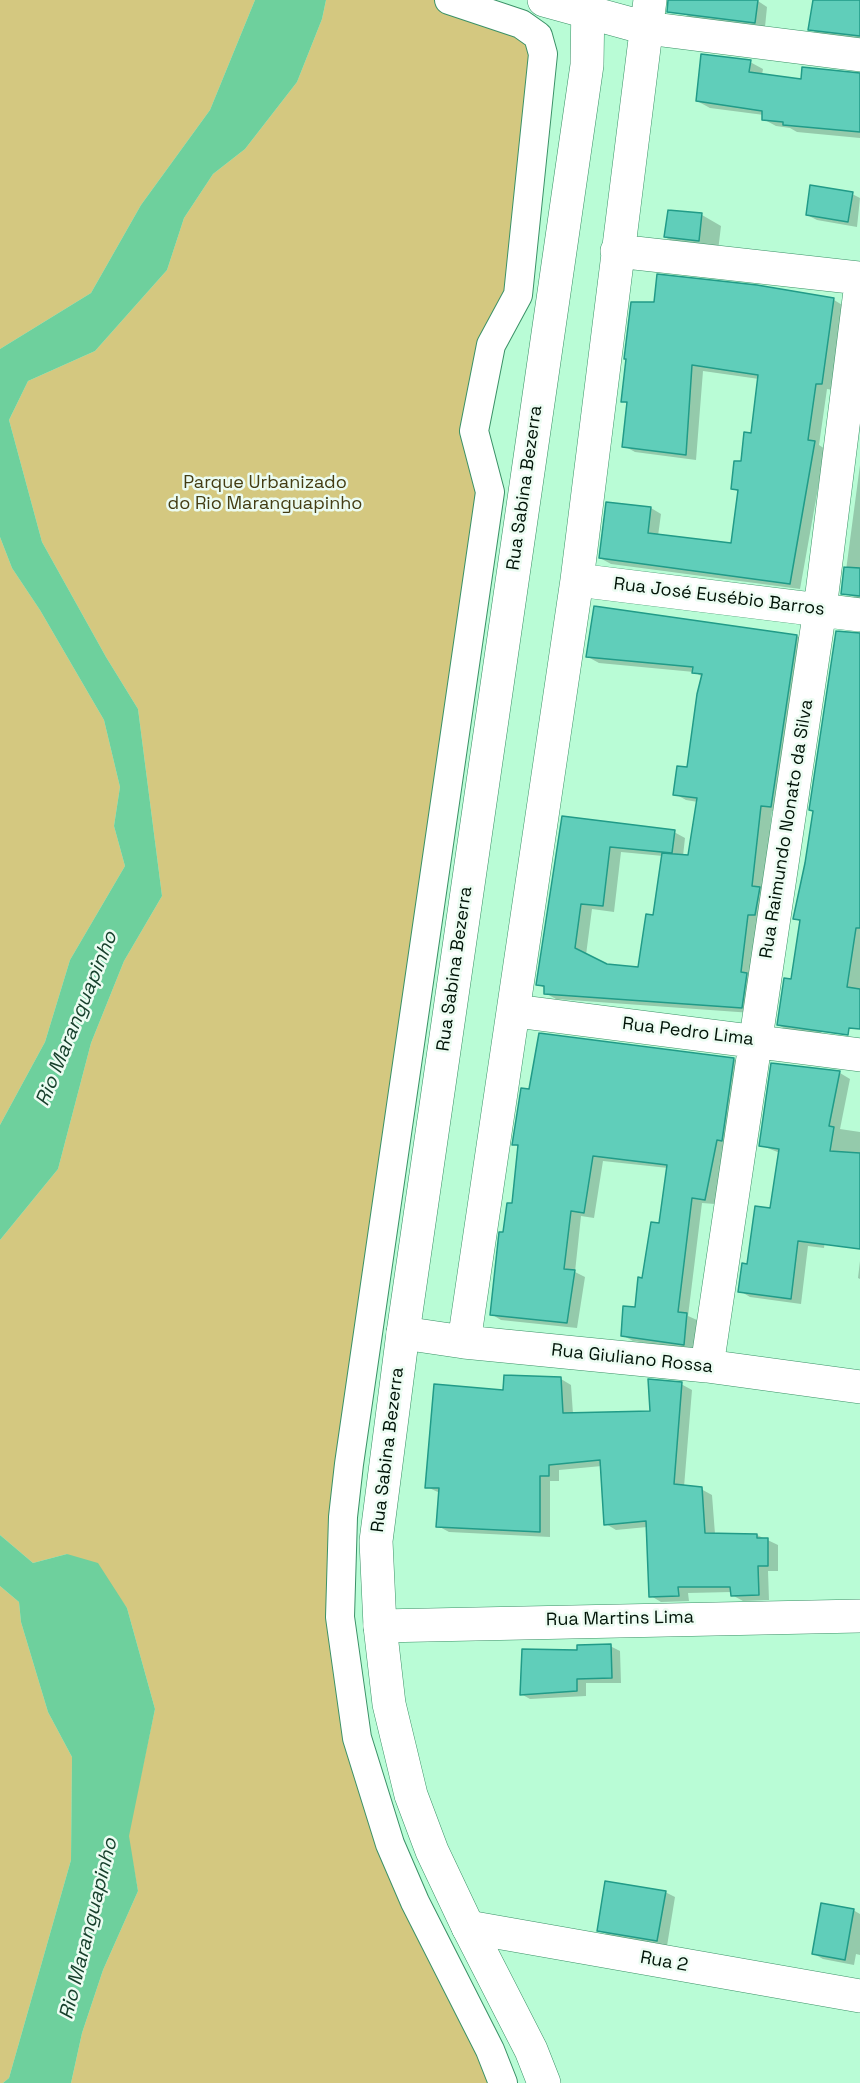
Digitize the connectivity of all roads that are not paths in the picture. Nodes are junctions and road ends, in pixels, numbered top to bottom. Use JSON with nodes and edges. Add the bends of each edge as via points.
{"nodes":[{"id":1,"x":544,"y":0,"type":"edge"},
{"id":2,"x":452,"y":1,"type":"edge"},
{"id":3,"x":587,"y":6,"type":"edge"},
{"id":4,"x":648,"y":14,"type":"edge"},
{"id":5,"x":860,"y":55,"type":"edge"},
{"id":6,"x":618,"y":251,"type":"junction"},
{"id":7,"x":860,"y":278,"type":"edge"},
{"id":8,"x":860,"y":291,"type":"edge"},
{"id":9,"x":577,"y":580,"type":"junction"},
{"id":10,"x":820,"y":609,"type":"junction"},
{"id":11,"x":860,"y":615,"type":"edge"},
{"id":12,"x":515,"y":1011,"type":"junction"},
{"id":13,"x":754,"y":1040,"type":"junction"},
{"id":14,"x":860,"y":1055,"type":"edge"},
{"id":15,"x":403,"y":1333,"type":"junction"},
{"id":16,"x":464,"y":1342,"type":"junction"},
{"id":17,"x":707,"y":1366,"type":"junction"},
{"id":18,"x":860,"y":1387,"type":"edge"},
{"id":19,"x":860,"y":1616,"type":"edge"},
{"id":20,"x":380,"y":1626,"type":"junction"},
{"id":21,"x":468,"y":1928,"type":"junction"},
{"id":22,"x":860,"y":1996,"type":"edge"},
{"id":23,"x":503,"y":2083,"type":"edge"},
{"id":24,"x":544,"y":2083,"type":"edge"}],
"edges":[{"from":1,"to":3,"type":"street"},
{"from":2,"to":23,"type":"street","via":[[521,24],[538,36],[543,54],[518,295],[491,345],[474,431],[490,492],[348,1464],[340,1617],[357,1738],[390,1844]]},
{"from":3,"to":4,"type":"street"},
{"from":3,"to":15,"type":"street","name":"Rua Sabina Bezerra","via":[[587,65]]},
{"from":4,"to":5,"type":"street"},
{"from":4,"to":6,"type":"street"},
{"from":6,"to":7,"type":"street"},
{"from":6,"to":9,"type":"street"},
{"from":8,"to":10,"type":"street","name":"Rua Raimundo Nonato da Silva"},
{"from":9,"to":10,"type":"street","name":"Rua José Eusébio Barros"},
{"from":9,"to":12,"type":"street"},
{"from":10,"to":11,"type":"street","name":"Rua José Eusébio Barros"},
{"from":10,"to":13,"type":"street","name":"Rua Raimundo Nonato da Silva"},
{"from":12,"to":13,"type":"street","name":"Rua Pedro Lima"},
{"from":12,"to":16,"type":"street"},
{"from":13,"to":14,"type":"street","name":"Rua Pedro Lima"},
{"from":13,"to":17,"type":"street","name":"Rua Raimundo Nonato da Silva"},
{"from":15,"to":16,"type":"street","name":"Rua Giuliano Rossa"},
{"from":15,"to":20,"type":"street","name":"Rua Sabina Bezerra","via":[[376,1541]]},
{"from":16,"to":17,"type":"street","name":"Rua Giuliano Rossa"},
{"from":17,"to":18,"type":"street","name":"Rua Giuliano Rossa"},
{"from":19,"to":20,"type":"street","name":"Rua Martins Lima"},
{"from":20,"to":21,"type":"street","name":"Rua Sabina Bezerra","via":[[389,1704],[411,1795]]},
{"from":21,"to":22,"type":"street","name":"Rua 2"},
{"from":21,"to":24,"type":"street","name":"Rua Sabina Bezerra"}]}
